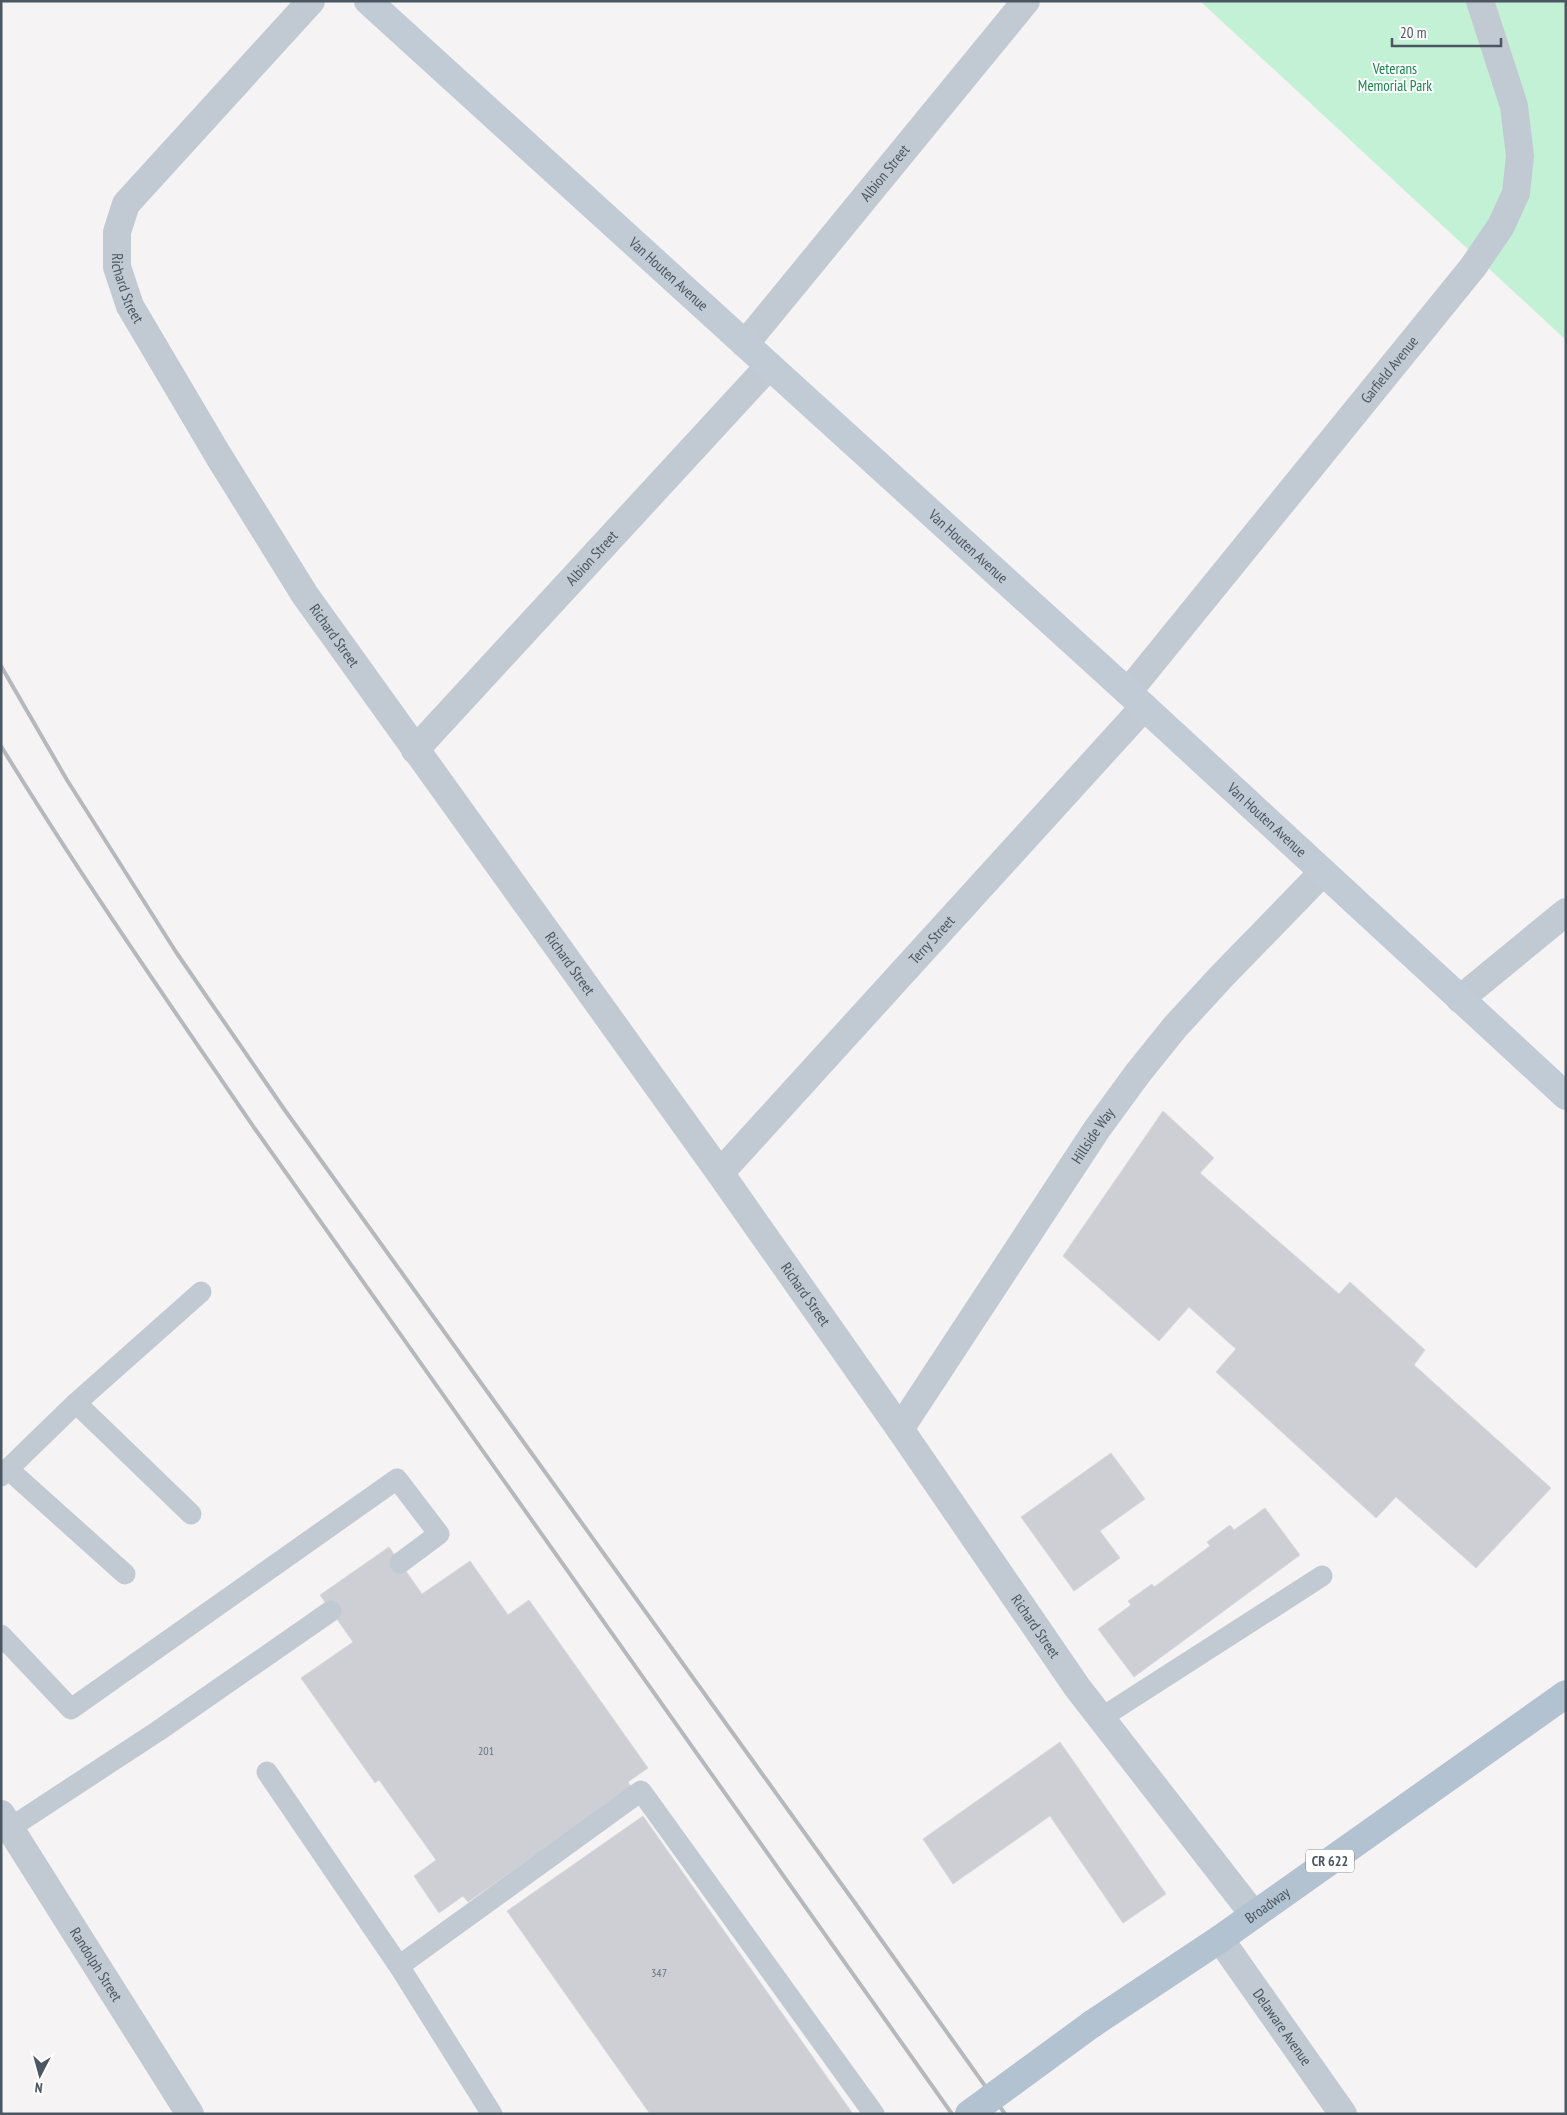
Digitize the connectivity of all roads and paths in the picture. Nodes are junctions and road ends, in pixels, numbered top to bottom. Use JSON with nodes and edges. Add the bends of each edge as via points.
{"nodes":[{"id":1,"x":311,"y":1,"type":"edge"},
{"id":2,"x":1026,"y":1,"type":"edge"},
{"id":3,"x":1480,"y":1,"type":"edge"},
{"id":4,"x":373,"y":3,"type":"edge"},
{"id":5,"x":745,"y":344,"type":"junction"},
{"id":6,"x":769,"y":366,"type":"junction"},
{"id":7,"x":1136,"y":699,"type":"junction"},
{"id":8,"x":416,"y":750,"type":"junction"},
{"id":9,"x":1323,"y":872,"type":"junction"},
{"id":10,"x":1566,"y":912,"type":"edge"},
{"id":11,"x":1460,"y":999,"type":"junction"},
{"id":12,"x":1566,"y":1096,"type":"edge"},
{"id":13,"x":720,"y":1173,"type":"junction"},
{"id":14,"x":201,"y":1292,"type":"dead end"},
{"id":15,"x":76,"y":1403,"type":"junction"},
{"id":16,"x":900,"y":1428,"type":"junction"},
{"id":17,"x":4,"y":1472,"type":"edge"},
{"id":18,"x":191,"y":1514,"type":"dead end"},
{"id":19,"x":400,"y":1563,"type":"dead end"},
{"id":20,"x":125,"y":1574,"type":"dead end"},
{"id":21,"x":1322,"y":1576,"type":"dead end"},
{"id":22,"x":331,"y":1611,"type":"dead end"},
{"id":23,"x":1,"y":1635,"type":"edge"},
{"id":24,"x":1566,"y":1694,"type":"edge"},
{"id":25,"x":1100,"y":1718,"type":"junction"},
{"id":26,"x":267,"y":1772,"type":"dead end"},
{"id":27,"x":6,"y":1821,"type":"edge"},
{"id":28,"x":1254,"y":1915,"type":"junction"},
{"id":29,"x":1220,"y":1939,"type":"junction"},
{"id":30,"x":399,"y":1966,"type":"junction"},
{"id":31,"x":190,"y":2114,"type":"edge"},
{"id":32,"x":492,"y":2114,"type":"edge"},
{"id":33,"x":874,"y":2114,"type":"edge"},
{"id":34,"x":969,"y":2114,"type":"edge"},
{"id":35,"x":1343,"y":2114,"type":"edge"}],
"edges":[{"from":1,"to":8,"type":"street","name":"Richard Street","via":[[126,204],[118,232],[117,267],[130,306],[304,595]]},
{"from":2,"to":5,"type":"street","name":"Albion Street"},
{"from":3,"to":7,"type":"street","name":"Garfield Avenue","via":[[1514,106],[1520,156],[1516,193],[1501,226],[1473,267]]},
{"from":4,"to":5,"type":"main road","name":"Van Houten Avenue"},
{"from":5,"to":6,"type":"main road","name":"Van Houten Avenue"},
{"from":6,"to":7,"type":"main road","name":"Van Houten Avenue"},
{"from":6,"to":8,"type":"street","name":"Albion Street"},
{"from":7,"to":9,"type":"main road","name":"Van Houten Avenue"},
{"from":7,"to":13,"type":"street","name":"Terry Street"},
{"from":8,"to":13,"type":"street","name":"Richard Street"},
{"from":9,"to":11,"type":"main road","name":"Van Houten Avenue"},
{"from":9,"to":16,"type":"street","name":"Hillside Way","via":[[1221,977],[1138,1073],[1097,1129]]},
{"from":10,"to":11,"type":"street"},
{"from":11,"to":12,"type":"main road","name":"Van Houten Avenue"},
{"from":13,"to":16,"type":"street","name":"Richard Street"},
{"from":14,"to":15,"type":"lane"},
{"from":15,"to":17,"type":"lane"},
{"from":15,"to":18,"type":"lane"},
{"from":16,"to":25,"type":"street","name":"Richard Street"},
{"from":17,"to":20,"type":"lane"},
{"from":19,"to":23,"type":"lane","via":[[440,1534],[397,1479],[71,1709]]},
{"from":21,"to":25,"type":"lane"},
{"from":22,"to":27,"type":"lane","via":[[158,1731]]},
{"from":24,"to":28,"type":"main road","name":"Broadway","number":"CR 622"},
{"from":25,"to":28,"type":"street","name":"Richard Street"},
{"from":26,"to":30,"type":"lane"},
{"from":27,"to":31,"type":"street","name":"Randolph Street"},
{"from":28,"to":29,"type":"main road","name":"Broadway","number":"CR 622"},
{"from":29,"to":34,"type":"main road","name":"Broadway","number":"CR 622","bridge":true,"via":[[1092,2024]]},
{"from":29,"to":35,"type":"street","name":"Delaware Avenue"},
{"from":30,"to":32,"type":"lane"},
{"from":30,"to":33,"type":"lane","via":[[641,1791]]}]}
